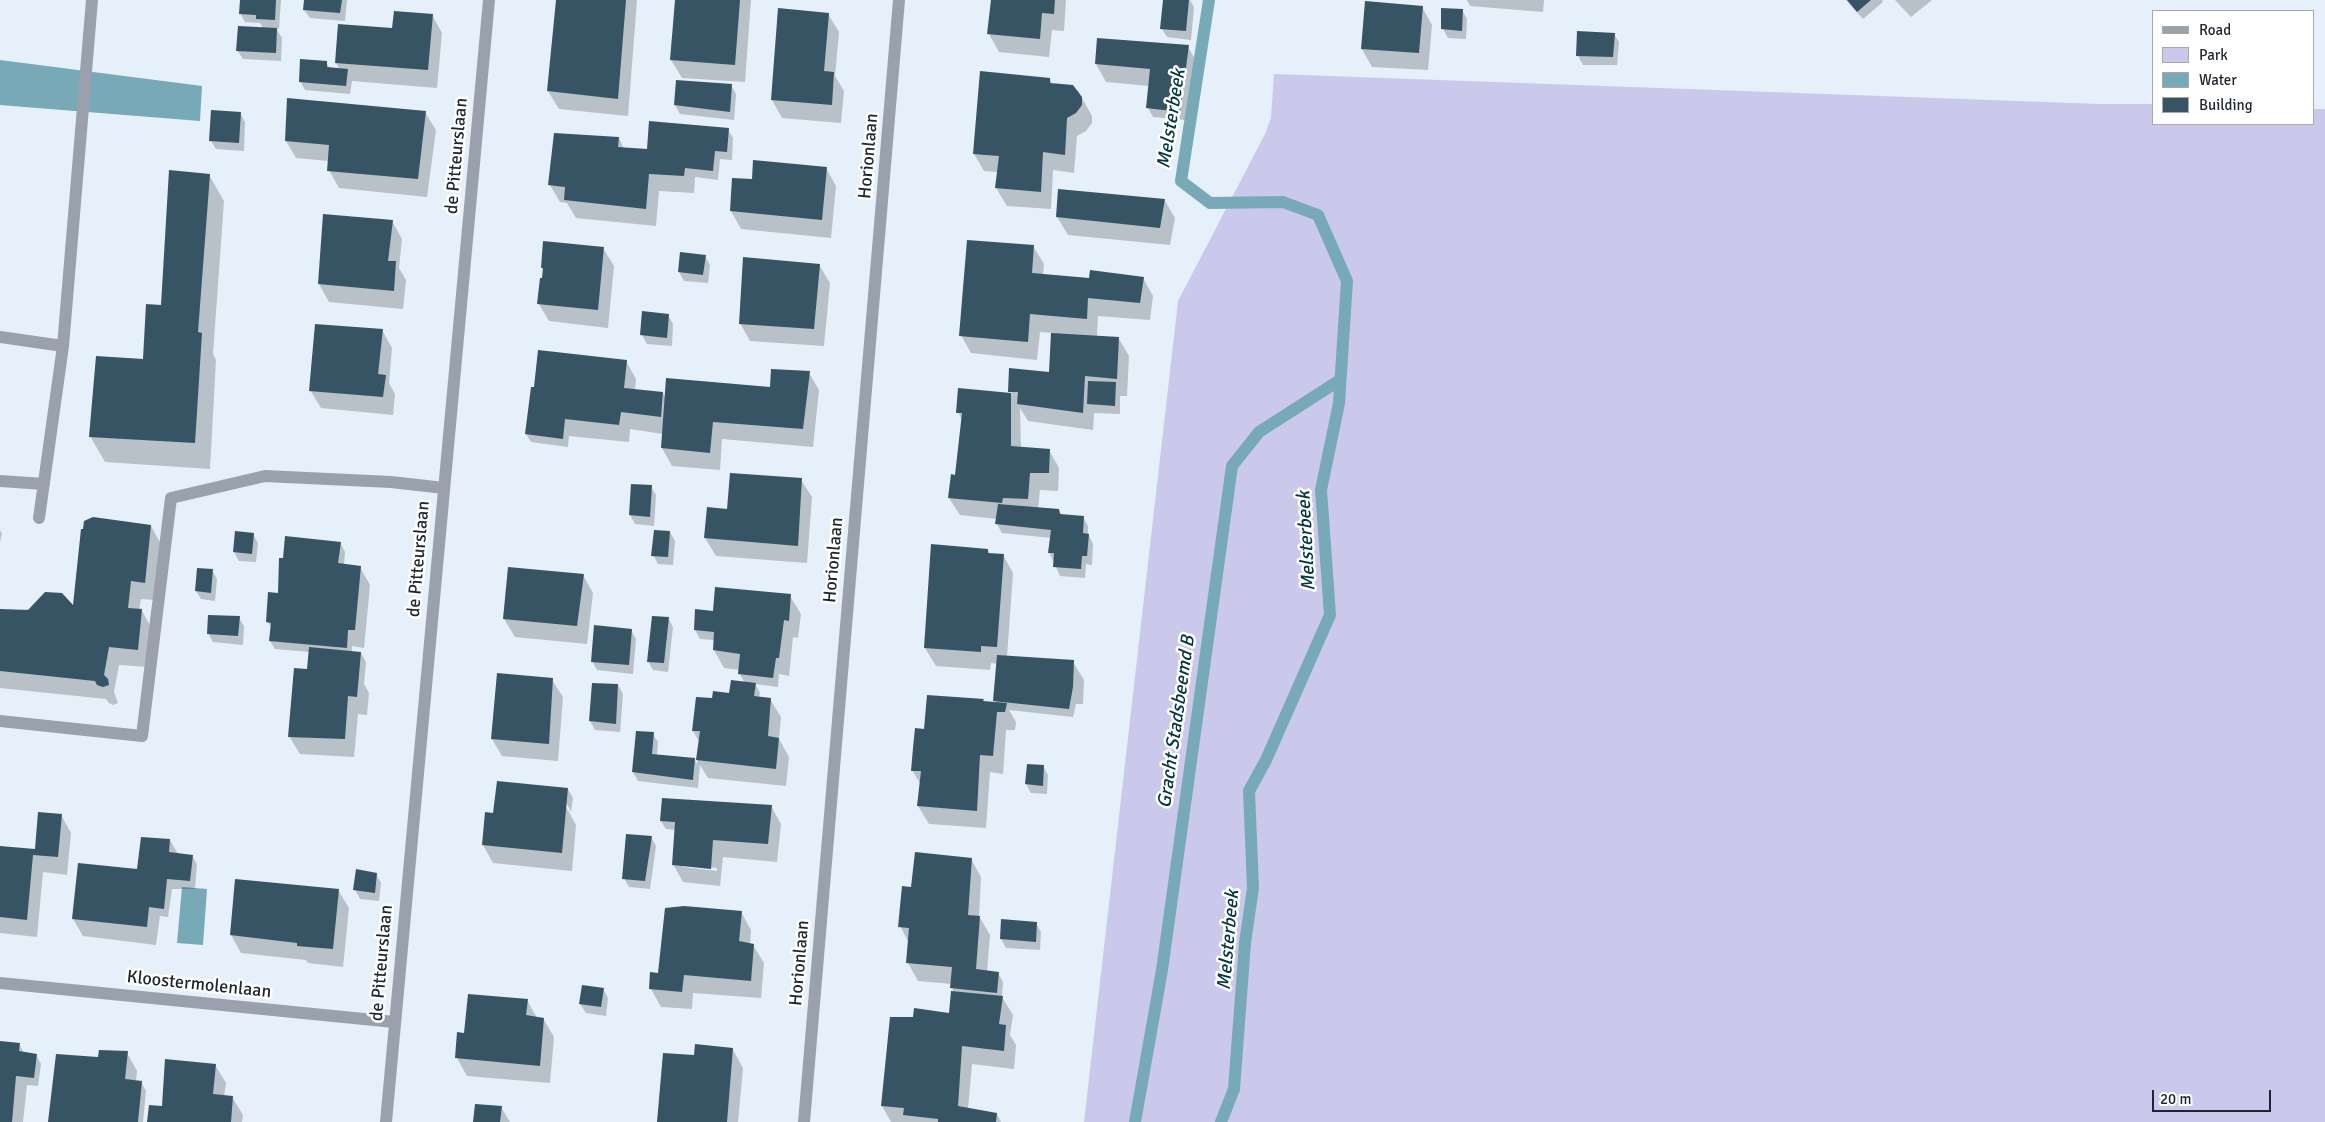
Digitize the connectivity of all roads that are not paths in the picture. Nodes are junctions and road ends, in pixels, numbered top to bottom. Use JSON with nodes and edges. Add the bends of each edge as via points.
{"nodes":[{"id":1,"x":92,"y":0,"type":"edge"},
{"id":2,"x":489,"y":0,"type":"edge"},
{"id":3,"x":899,"y":0,"type":"edge"},
{"id":4,"x":0,"y":337,"type":"edge"},
{"id":5,"x":63,"y":346,"type":"junction"},
{"id":6,"x":0,"y":481,"type":"edge"},
{"id":7,"x":44,"y":484,"type":"junction"},
{"id":8,"x":444,"y":488,"type":"junction"},
{"id":9,"x":39,"y":518,"type":"dead end"},
{"id":10,"x":0,"y":721,"type":"edge"},
{"id":11,"x":0,"y":983,"type":"edge"},
{"id":12,"x":394,"y":1022,"type":"junction"},
{"id":13,"x":386,"y":1122,"type":"edge"},
{"id":14,"x":804,"y":1122,"type":"edge"}],
"edges":[{"from":1,"to":5,"type":"street"},
{"from":2,"to":8,"type":"street","name":"de Pitteurslaan"},
{"from":3,"to":14,"type":"street","name":"Horionlaan"},
{"from":4,"to":5,"type":"street"},
{"from":5,"to":7,"type":"street"},
{"from":6,"to":7,"type":"street"},
{"from":7,"to":9,"type":"street"},
{"from":8,"to":10,"type":"street","via":[[265,476],[171,498],[142,736]]},
{"from":8,"to":12,"type":"street","name":"de Pitteurslaan"},
{"from":11,"to":12,"type":"street","name":"Kloostermolenlaan"},
{"from":12,"to":13,"type":"street","name":"de Pitteurslaan"}]}
